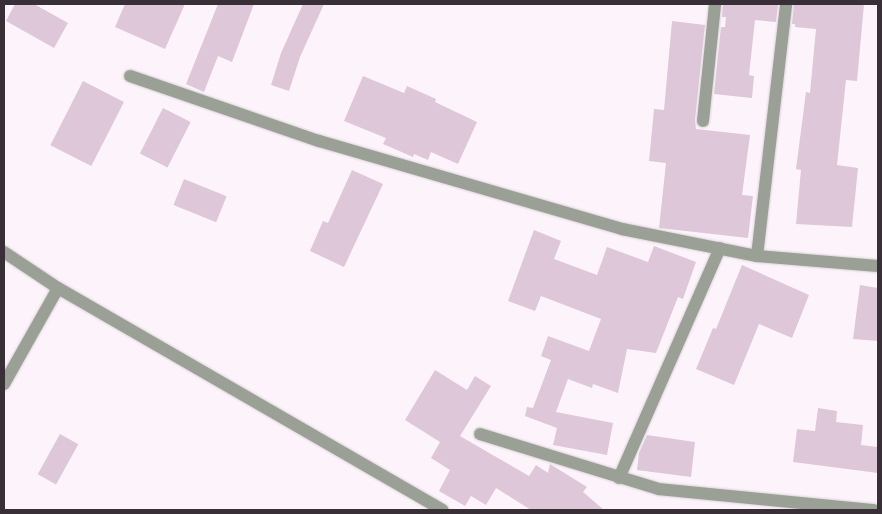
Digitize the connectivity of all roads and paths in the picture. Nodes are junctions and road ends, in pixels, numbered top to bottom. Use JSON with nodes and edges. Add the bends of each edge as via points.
{"nodes":[{"id":1,"x":715,"y":4,"type":"edge"},
{"id":2,"x":786,"y":4,"type":"edge"},
{"id":3,"x":130,"y":76,"type":"dead end"},
{"id":4,"x":703,"y":121,"type":"dead end"},
{"id":5,"x":720,"y":248,"type":"junction"},
{"id":6,"x":4,"y":252,"type":"edge"},
{"id":7,"x":757,"y":256,"type":"junction"},
{"id":8,"x":878,"y":266,"type":"edge"},
{"id":9,"x":58,"y":288,"type":"junction"},
{"id":10,"x":4,"y":384,"type":"edge"},
{"id":11,"x":480,"y":434,"type":"dead end"},
{"id":12,"x":619,"y":478,"type":"junction"},
{"id":13,"x":443,"y":510,"type":"edge"},
{"id":14,"x":874,"y":510,"type":"edge"}],
"edges":[{"from":1,"to":4,"type":"street"},
{"from":2,"to":7,"type":"street"},
{"from":3,"to":5,"type":"street","via":[[328,144],[622,229]]},
{"from":5,"to":7,"type":"street"},
{"from":5,"to":12,"type":"street"},
{"from":6,"to":9,"type":"street"},
{"from":7,"to":8,"type":"street"},
{"from":9,"to":10,"type":"street"},
{"from":9,"to":13,"type":"street"},
{"from":11,"to":12,"type":"street"},
{"from":12,"to":14,"type":"street","via":[[660,490]]}]}
